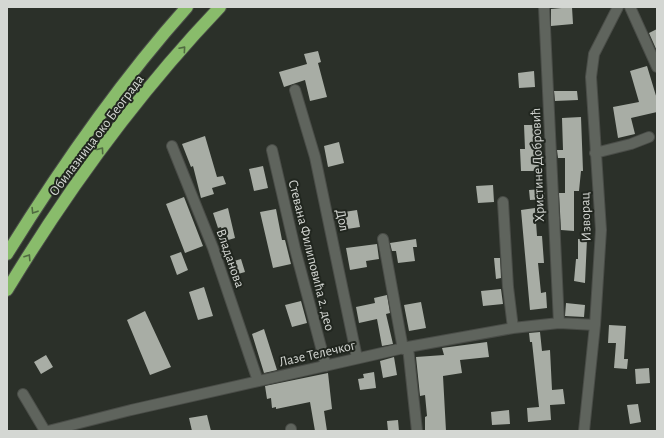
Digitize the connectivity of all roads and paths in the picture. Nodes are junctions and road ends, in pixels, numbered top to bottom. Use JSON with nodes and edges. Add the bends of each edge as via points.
{"nodes":[{"id":1,"x":187,"y":7,"type":"edge"},
{"id":2,"x":220,"y":7,"type":"edge"},
{"id":3,"x":544,"y":7,"type":"edge"},
{"id":4,"x":618,"y":7,"type":"edge"},
{"id":5,"x":630,"y":7,"type":"edge"},
{"id":6,"x":657,"y":67,"type":"edge"},
{"id":7,"x":295,"y":90,"type":"dead end"},
{"id":8,"x":649,"y":137,"type":"dead end"},
{"id":9,"x":172,"y":146,"type":"dead end"},
{"id":10,"x":272,"y":150,"type":"dead end"},
{"id":11,"x":596,"y":153,"type":"junction"},
{"id":12,"x":503,"y":202,"type":"dead end"},
{"id":13,"x":383,"y":240,"type":"dead end"},
{"id":14,"x":7,"y":254,"type":"edge"},
{"id":15,"x":7,"y":290,"type":"edge"},
{"id":16,"x":559,"y":323,"type":"junction"},
{"id":17,"x":595,"y":324,"type":"junction"},
{"id":18,"x":513,"y":328,"type":"junction"},
{"id":19,"x":406,"y":348,"type":"junction"},
{"id":20,"x":357,"y":358,"type":"junction"},
{"id":21,"x":326,"y":366,"type":"junction"},
{"id":22,"x":258,"y":381,"type":"junction"},
{"id":23,"x":23,"y":394,"type":"dead end"},
{"id":24,"x":51,"y":430,"type":"edge"},
{"id":25,"x":417,"y":431,"type":"edge"},
{"id":26,"x":584,"y":431,"type":"edge"}],
"edges":[{"from":1,"to":14,"type":"highway","name":"Обилазница око Београда","one_way":true,"via":[[82,139]]},
{"from":15,"to":2,"type":"highway","name":"Обилазница око Београда","one_way":true,"via":[[103,147],[160,75]]},
{"from":3,"to":16,"type":"street","name":"Христине Добровић"},
{"from":4,"to":11,"type":"street","name":"Изворац","via":[[594,54],[591,77]]},
{"from":5,"to":6,"type":"street"},
{"from":7,"to":20,"type":"street","name":"Дол","via":[[315,157]]},
{"from":8,"to":11,"type":"street"},
{"from":9,"to":22,"type":"street","name":"Владанова","via":[[213,248]]},
{"from":10,"to":21,"type":"street","name":"Стевана Филиповића 2. део"},
{"from":11,"to":17,"type":"street","name":"Изворац","via":[[601,230]]},
{"from":12,"to":18,"type":"street"},
{"from":13,"to":19,"type":"street"},
{"from":16,"to":17,"type":"street","name":"Лазе Телечког"},
{"from":16,"to":18,"type":"street","name":"Лазе Телечког"},
{"from":17,"to":26,"type":"street","name":"Изворац"},
{"from":18,"to":19,"type":"street","name":"Лазе Телечког"},
{"from":19,"to":20,"type":"street","name":"Лазе Телечког"},
{"from":19,"to":25,"type":"street"},
{"from":20,"to":21,"type":"street","name":"Лазе Телечког"},
{"from":21,"to":22,"type":"street","name":"Лазе Телечког"},
{"from":22,"to":24,"type":"street","name":"Лазе Телечког"},
{"from":23,"to":24,"type":"street"}]}
